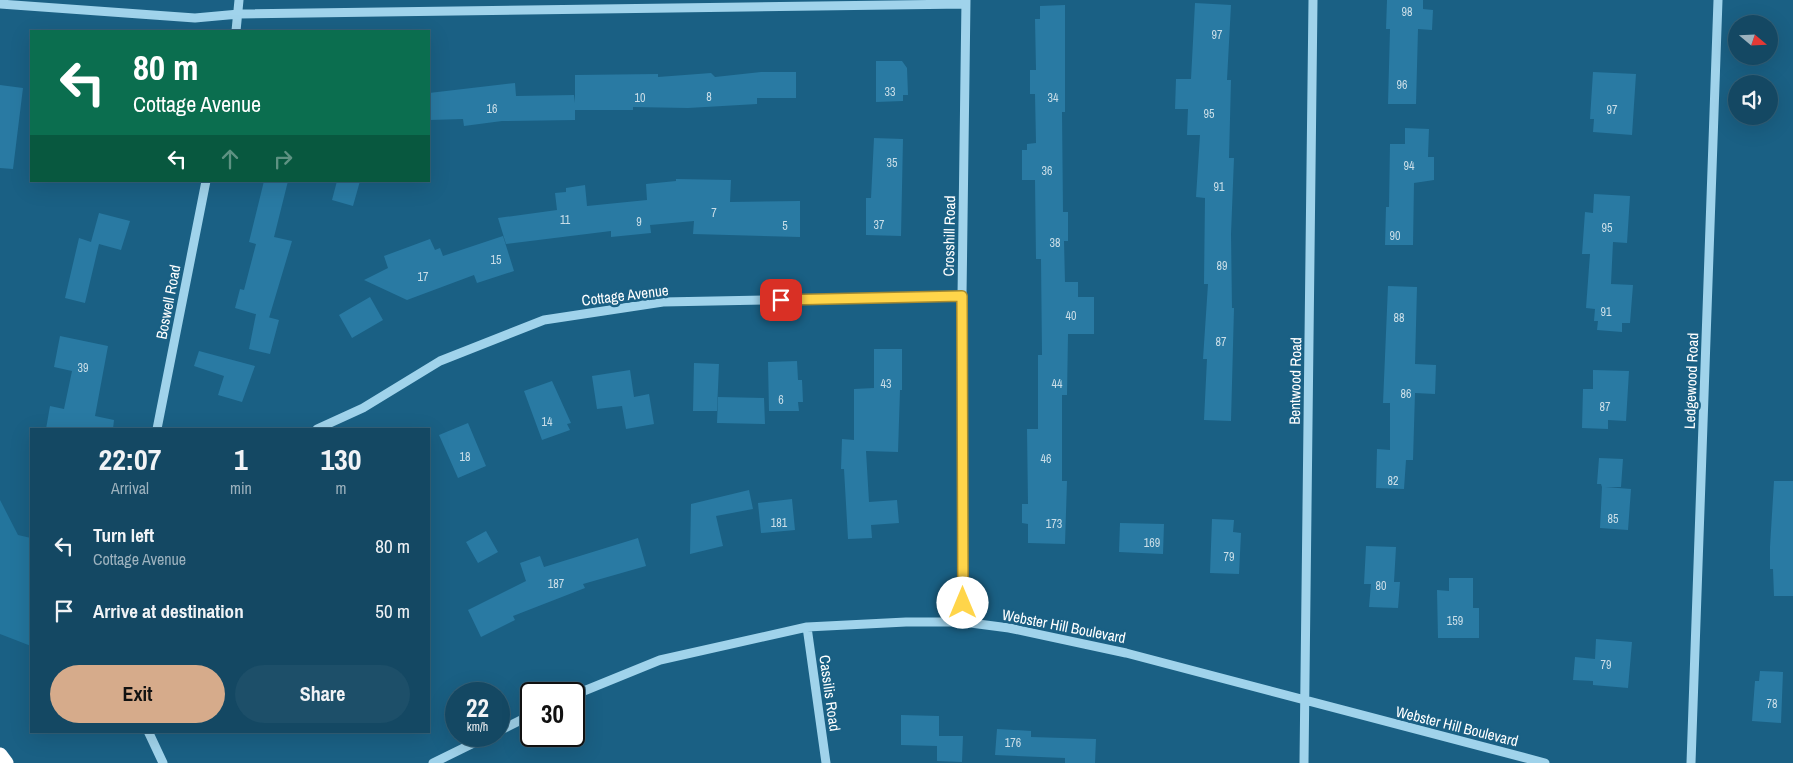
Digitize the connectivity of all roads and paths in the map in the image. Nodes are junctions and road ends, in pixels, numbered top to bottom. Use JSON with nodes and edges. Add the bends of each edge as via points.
{"nodes":[{"id":1,"x":239,"y":0,"type":"edge"},
{"id":2,"x":1313,"y":0,"type":"edge"},
{"id":3,"x":1718,"y":0,"type":"edge"},
{"id":4,"x":966,"y":2,"type":"edge"},
{"id":5,"x":0,"y":4,"type":"edge"},
{"id":6,"x":239,"y":14,"type":"junction"},
{"id":7,"x":236,"y":30,"type":"edge"},
{"id":8,"x":206,"y":182,"type":"edge"},
{"id":9,"x":962,"y":296,"type":"junction"},
{"id":10,"x":157,"y":428,"type":"edge"},
{"id":11,"x":319,"y":428,"type":"edge"},
{"id":12,"x":963,"y":622,"type":"junction"},
{"id":13,"x":807,"y":627,"type":"junction"},
{"id":14,"x":585,"y":691,"type":"edge"},
{"id":15,"x":1304,"y":701,"type":"junction"},
{"id":16,"x":149,"y":733,"type":"edge"},
{"id":17,"x":466,"y":747,"type":"edge"},
{"id":18,"x":0,"y":755,"type":"edge"},
{"id":19,"x":6,"y":763,"type":"edge"},
{"id":20,"x":163,"y":763,"type":"edge"},
{"id":21,"x":433,"y":763,"type":"edge"},
{"id":22,"x":826,"y":763,"type":"edge"},
{"id":23,"x":1304,"y":763,"type":"edge"},
{"id":24,"x":1545,"y":763,"type":"edge"},
{"id":25,"x":1691,"y":763,"type":"edge"}],
"edges":[{"from":1,"to":6,"type":"street"},
{"from":2,"to":15,"type":"street","name":"Bentwood Road"},
{"from":3,"to":25,"type":"street","name":"Ledgewood Road"},
{"from":4,"to":6,"type":"street"},
{"from":4,"to":9,"type":"street","name":"Crosshill Road"},
{"from":5,"to":6,"type":"street","via":[[195,18]]},
{"from":6,"to":7,"type":"street"},
{"from":8,"to":10,"type":"street","name":"Boswell Road"},
{"from":9,"to":11,"type":"street","name":"Cottage Avenue","via":[[663,302],[544,320],[440,361],[363,408]]},
{"from":9,"to":12,"type":"street","name":"Crosshill Road"},
{"from":12,"to":13,"type":"street","name":"Webster Hill Boulevard"},
{"from":12,"to":15,"type":"street","name":"Webster Hill Boulevard","via":[[1009,628],[1126,653]]},
{"from":13,"to":14,"type":"street","name":"Webster Hill Boulevard","via":[[660,660]]},
{"from":13,"to":22,"type":"street","name":"Cassilis Road"},
{"from":15,"to":23,"type":"street","name":"Bentwood Road"},
{"from":15,"to":24,"type":"street","name":"Webster Hill Boulevard"},
{"from":16,"to":20,"type":"street"},
{"from":17,"to":21,"type":"street"},
{"from":18,"to":19,"type":"highway"}]}
